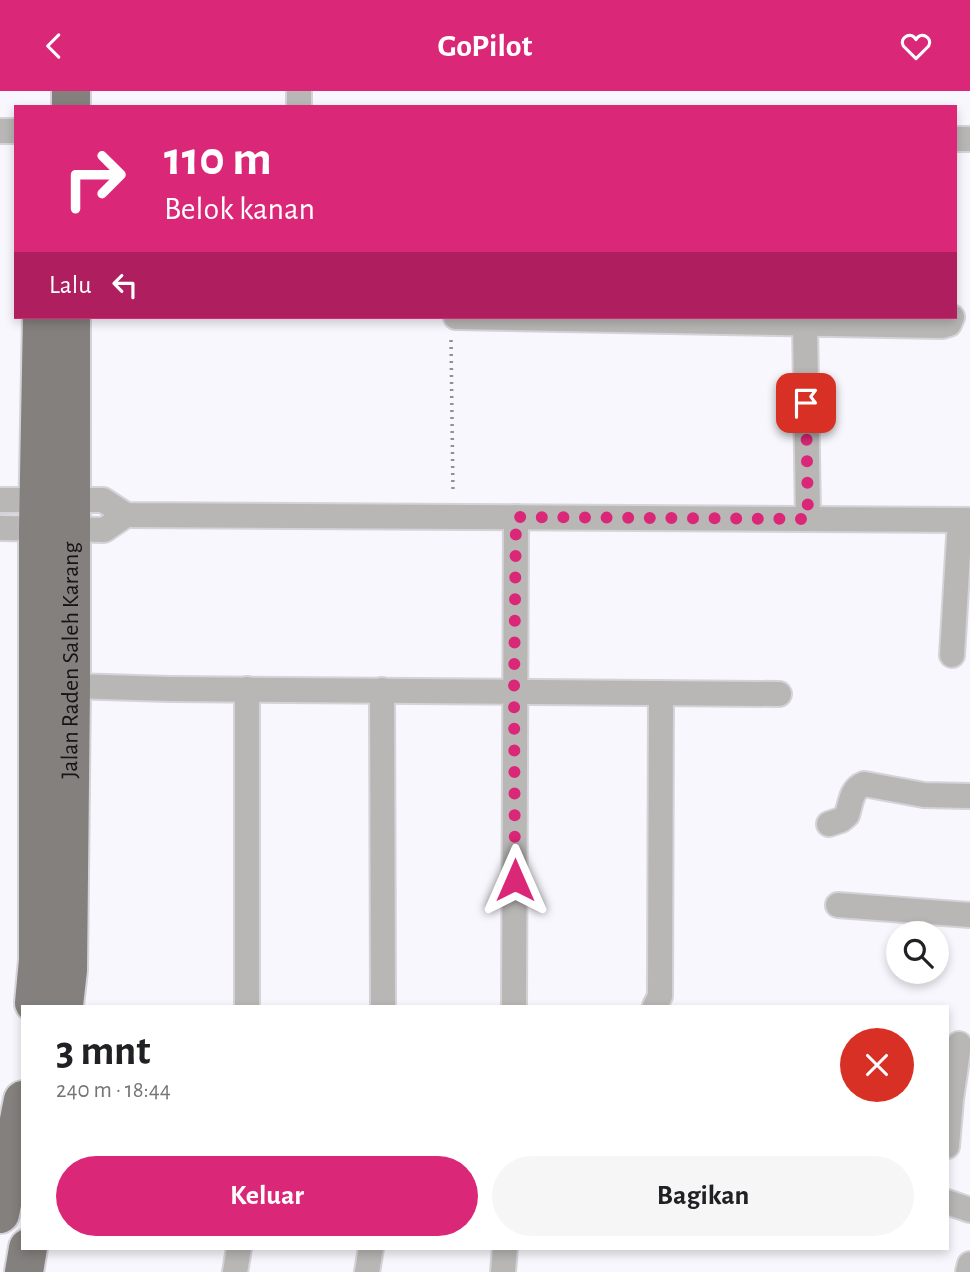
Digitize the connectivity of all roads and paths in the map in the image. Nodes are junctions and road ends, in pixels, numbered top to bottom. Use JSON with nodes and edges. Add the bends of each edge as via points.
{"nodes":[{"id":1,"x":42,"y":319,"type":"edge"},
{"id":2,"x":71,"y":319,"type":"edge"},
{"id":3,"x":950,"y":319,"type":"edge"},
{"id":4,"x":454,"y":323,"type":"edge"},
{"id":5,"x":805,"y":324,"type":"junction"},
{"id":6,"x":0,"y":500,"type":"edge"},
{"id":7,"x":55,"y":515,"type":"junction"},
{"id":8,"x":453,"y":516,"type":"junction"},
{"id":9,"x":516,"y":517,"type":"junction"},
{"id":10,"x":808,"y":519,"type":"junction"},
{"id":11,"x":965,"y":520,"type":"edge"},
{"id":12,"x":0,"y":528,"type":"edge"},
{"id":13,"x":952,"y":655,"type":"dead end"},
{"id":14,"x":71,"y":687,"type":"junction"},
{"id":15,"x":247,"y":689,"type":"junction"},
{"id":16,"x":382,"y":690,"type":"junction"},
{"id":17,"x":514,"y":691,"type":"junction"},
{"id":18,"x":660,"y":693,"type":"junction"},
{"id":19,"x":779,"y":694,"type":"dead end"},
{"id":20,"x":970,"y":796,"type":"edge"},
{"id":21,"x":829,"y":824,"type":"dead end"},
{"id":22,"x":838,"y":905,"type":"dead end"},
{"id":23,"x":970,"y":915,"type":"edge"},
{"id":24,"x":49,"y":1005,"type":"edge"},
{"id":25,"x":247,"y":1005,"type":"edge"},
{"id":26,"x":383,"y":1005,"type":"edge"},
{"id":27,"x":514,"y":1005,"type":"edge"},
{"id":28,"x":656,"y":1005,"type":"edge"},
{"id":29,"x":959,"y":1044,"type":"dead end"},
{"id":30,"x":960,"y":1100,"type":"edge"},
{"id":31,"x":21,"y":1110,"type":"edge"},
{"id":32,"x":949,"y":1139,"type":"edge"},
{"id":33,"x":949,"y":1203,"type":"edge"},
{"id":34,"x":970,"y":1210,"type":"edge"},
{"id":35,"x":0,"y":1214,"type":"edge"},
{"id":36,"x":28,"y":1250,"type":"edge"},
{"id":37,"x":239,"y":1250,"type":"edge"},
{"id":38,"x":371,"y":1250,"type":"edge"},
{"id":39,"x":505,"y":1250,"type":"edge"},
{"id":40,"x":970,"y":1264,"type":"edge"},
{"id":41,"x":24,"y":1272,"type":"edge"},
{"id":42,"x":235,"y":1272,"type":"edge"},
{"id":43,"x":368,"y":1272,"type":"edge"},
{"id":44,"x":503,"y":1272,"type":"edge"},
{"id":45,"x":968,"y":1272,"type":"edge"}],
"edges":[{"from":1,"to":7,"type":"main road","name":"Jalan Raden Saleh Karang"},
{"from":2,"to":7,"type":"main road","name":"Jalan Raden Saleh Karang"},
{"from":3,"to":5,"type":"street","via":[[942,326]]},
{"from":4,"to":5,"type":"street"},
{"from":4,"to":8,"type":"path"},
{"from":5,"to":10,"type":"street"},
{"from":6,"to":7,"type":"street"},
{"from":7,"to":8,"type":"street","via":[[103,501],[126,515]]},
{"from":7,"to":12,"type":"street"},
{"from":7,"to":14,"type":"main road","name":"Jalan Raden Saleh Karang"},
{"from":7,"to":24,"type":"main road","name":"Jalan Raden Saleh Karang","via":[[38,960]]},
{"from":8,"to":9,"type":"street"},
{"from":9,"to":10,"type":"street"},
{"from":9,"to":17,"type":"street"},
{"from":10,"to":11,"type":"street"},
{"from":11,"to":13,"type":"street"},
{"from":14,"to":15,"type":"street"},
{"from":14,"to":24,"type":"main road","name":"Jalan Raden Saleh Karang","via":[[68,971]]},
{"from":15,"to":16,"type":"street"},
{"from":15,"to":25,"type":"street"},
{"from":16,"to":17,"type":"street"},
{"from":16,"to":26,"type":"street"},
{"from":17,"to":18,"type":"street"},
{"from":17,"to":27,"type":"street"},
{"from":18,"to":19,"type":"street"},
{"from":18,"to":28,"type":"street","via":[[660,996]]},
{"from":20,"to":21,"type":"street","via":[[924,795],[864,784],[853,792],[847,815]]},
{"from":22,"to":23,"type":"street"},
{"from":29,"to":30,"type":"street"},
{"from":30,"to":32,"type":"street"},
{"from":31,"to":35,"type":"main road"},
{"from":33,"to":34,"type":"street"},
{"from":36,"to":41,"type":"main road"},
{"from":37,"to":42,"type":"street"},
{"from":38,"to":43,"type":"street"},
{"from":39,"to":44,"type":"street"},
{"from":40,"to":45,"type":"street"}]}
